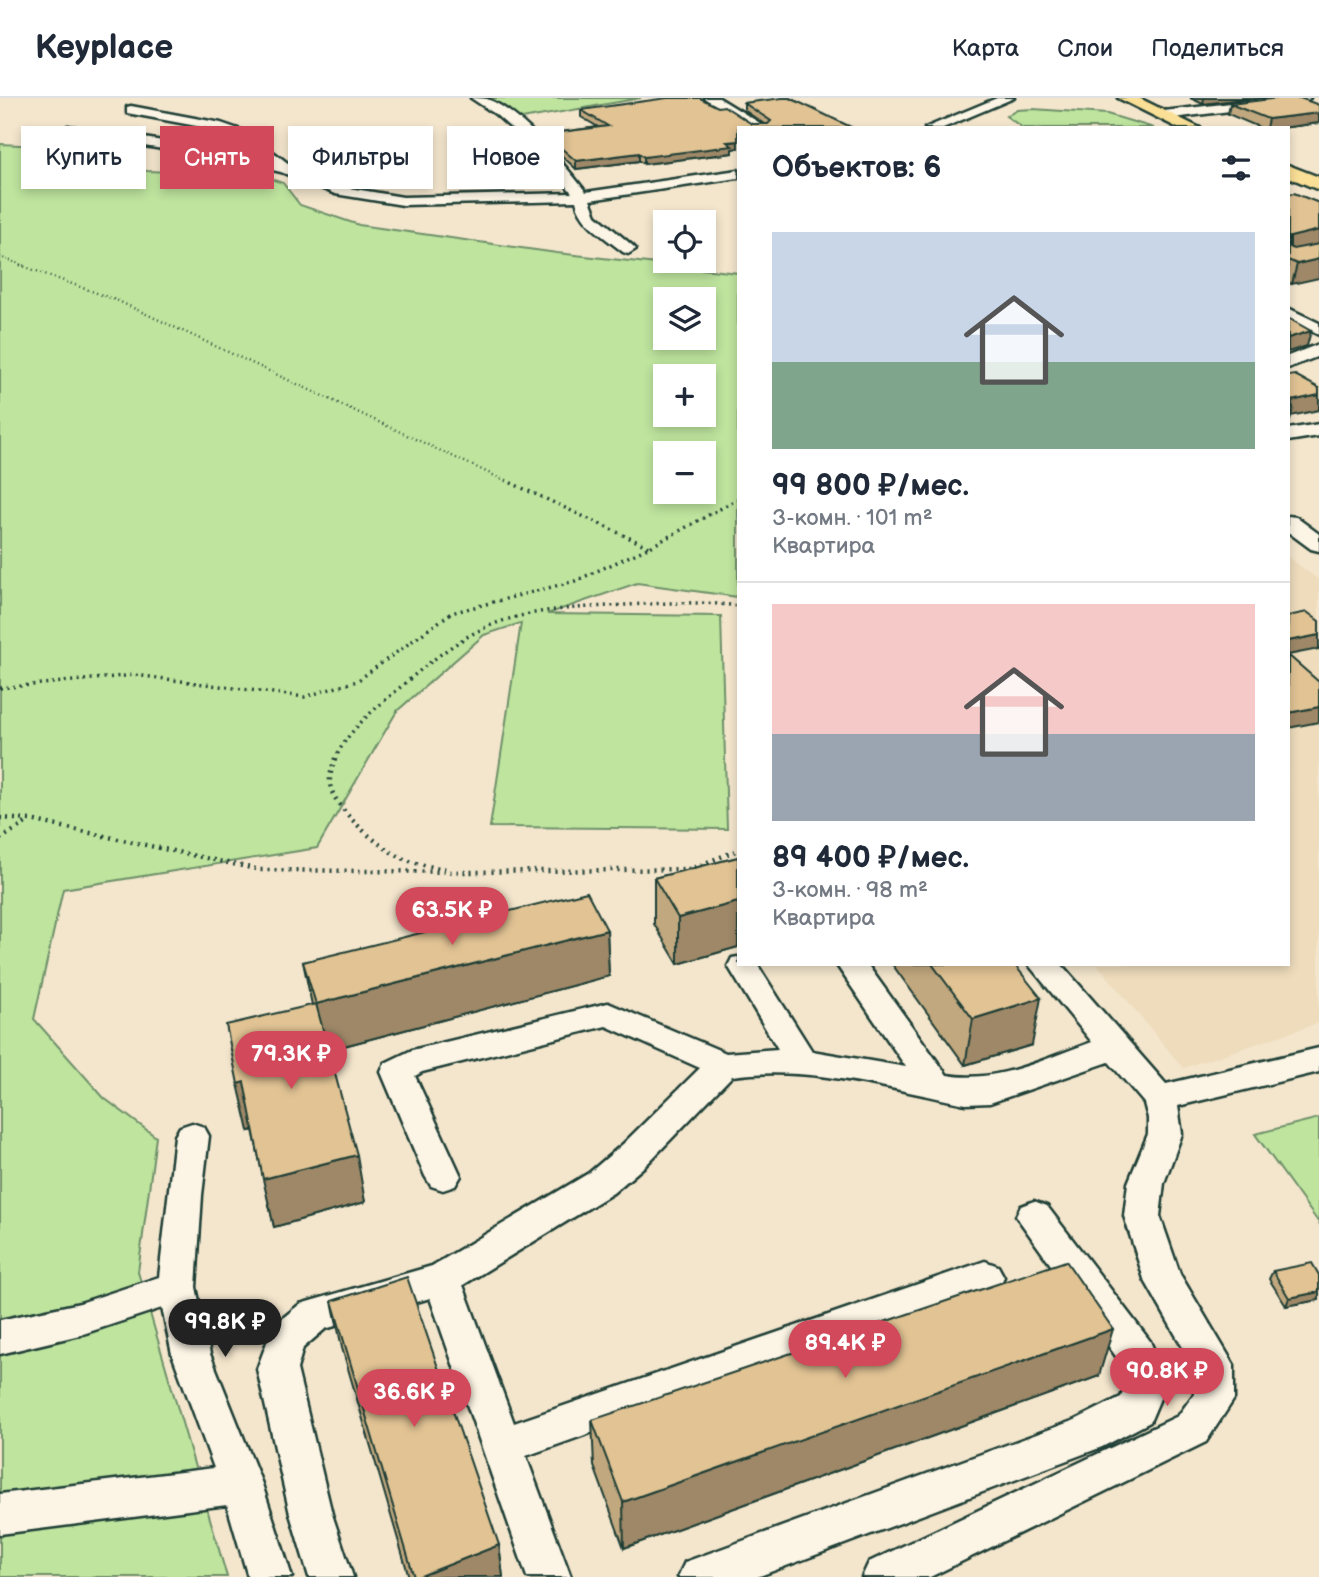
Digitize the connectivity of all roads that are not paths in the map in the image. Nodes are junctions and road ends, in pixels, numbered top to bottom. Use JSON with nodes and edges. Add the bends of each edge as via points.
{"nodes":[{"id":1,"x":477,"y":98,"type":"edge"},
{"id":2,"x":492,"y":98,"type":"edge"},
{"id":3,"x":505,"y":98,"type":"edge"},
{"id":4,"x":710,"y":98,"type":"edge"},
{"id":5,"x":1008,"y":98,"type":"edge"},
{"id":6,"x":1126,"y":98,"type":"edge"},
{"id":7,"x":1304,"y":98,"type":"edge"},
{"id":8,"x":131,"y":110,"type":"dead end"},
{"id":9,"x":973,"y":113,"type":"junction"},
{"id":10,"x":1164,"y":115,"type":"junction"},
{"id":11,"x":993,"y":123,"type":"dead end"},
{"id":12,"x":759,"y":126,"type":"edge"},
{"id":13,"x":937,"y":126,"type":"edge"},
{"id":14,"x":1188,"y":126,"type":"edge"},
{"id":15,"x":146,"y":142,"type":"edge"},
{"id":16,"x":288,"y":170,"type":"joint"},
{"id":17,"x":1290,"y":171,"type":"edge"},
{"id":18,"x":737,"y":174,"type":"edge"},
{"id":19,"x":1319,"y":184,"type":"edge"},
{"id":20,"x":334,"y":189,"type":"edge"},
{"id":21,"x":582,"y":197,"type":"junction"},
{"id":22,"x":628,"y":249,"type":"dead end"},
{"id":23,"x":1290,"y":314,"type":"edge"},
{"id":24,"x":1319,"y":330,"type":"edge"},
{"id":25,"x":1319,"y":349,"type":"edge"},
{"id":26,"x":1290,"y":363,"type":"edge"},
{"id":27,"x":1319,"y":368,"type":"edge"},
{"id":28,"x":1319,"y":430,"type":"edge"},
{"id":29,"x":1290,"y":435,"type":"edge"},
{"id":30,"x":1290,"y":523,"type":"edge"},
{"id":31,"x":1319,"y":544,"type":"edge"},
{"id":32,"x":743,"y":966,"type":"dead end"},
{"id":33,"x":852,"y":966,"type":"edge"},
{"id":34,"x":1045,"y":966,"type":"edge"},
{"id":35,"x":1115,"y":1047,"type":"junction"},
{"id":36,"x":1319,"y":1060,"type":"edge"},
{"id":37,"x":802,"y":1062,"type":"junction"},
{"id":38,"x":723,"y":1065,"type":"junction"},
{"id":39,"x":937,"y":1086,"type":"junction"},
{"id":40,"x":1159,"y":1098,"type":"junction"},
{"id":41,"x":192,"y":1136,"type":"dead end"},
{"id":42,"x":443,"y":1176,"type":"dead end"},
{"id":43,"x":1034,"y":1216,"type":"dead end"},
{"id":44,"x":985,"y":1277,"type":"dead end"},
{"id":45,"x":442,"y":1279,"type":"junction"},
{"id":46,"x":177,"y":1287,"type":"junction"},
{"id":47,"x":0,"y":1337,"type":"edge"},
{"id":48,"x":502,"y":1446,"type":"junction"},
{"id":49,"x":241,"y":1484,"type":"junction"},
{"id":50,"x":0,"y":1514,"type":"edge"},
{"id":51,"x":270,"y":1577,"type":"edge"},
{"id":52,"x":331,"y":1577,"type":"edge"},
{"id":53,"x":549,"y":1577,"type":"edge"},
{"id":54,"x":700,"y":1577,"type":"edge"},
{"id":55,"x":884,"y":1577,"type":"edge"}],
"edges":[{"from":1,"to":21,"type":"street","via":[[551,156]]},
{"from":2,"to":3,"type":"street"},
{"from":4,"to":12,"type":"street"},
{"from":5,"to":9,"type":"street"},
{"from":6,"to":10,"type":"main road"},
{"from":7,"to":10,"type":"street"},
{"from":8,"to":16,"type":"street","via":[[242,135]]},
{"from":9,"to":11,"type":"street"},
{"from":9,"to":13,"type":"street"},
{"from":10,"to":14,"type":"main road"},
{"from":15,"to":16,"type":"street"},
{"from":17,"to":19,"type":"main road"},
{"from":18,"to":21,"type":"street"},
{"from":20,"to":21,"type":"street","via":[[403,201]]},
{"from":21,"to":22,"type":"street","via":[[590,218]]},
{"from":23,"to":24,"type":"street"},
{"from":25,"to":26,"type":"street"},
{"from":26,"to":27,"type":"street"},
{"from":28,"to":29,"type":"street"},
{"from":30,"to":31,"type":"street"},
{"from":32,"to":37,"type":"street"},
{"from":33,"to":39,"type":"street"},
{"from":34,"to":35,"type":"street"},
{"from":35,"to":39,"type":"street","via":[[990,1090]]},
{"from":35,"to":40,"type":"street"},
{"from":36,"to":40,"type":"street"},
{"from":37,"to":38,"type":"street"},
{"from":37,"to":39,"type":"street"},
{"from":38,"to":42,"type":"street","via":[[608,1014],[411,1062],[397,1072]]},
{"from":38,"to":45,"type":"street","via":[[601,1183]]},
{"from":40,"to":55,"type":"street","via":[[1165,1134],[1146,1183],[1142,1216],[1163,1279],[1214,1366],[1214,1399],[1192,1429]]},
{"from":41,"to":46,"type":"street"},
{"from":43,"to":54,"type":"street","via":[[1136,1353],[1147,1382],[1136,1409],[1088,1434]]},
{"from":44,"to":48,"type":"street"},
{"from":45,"to":48,"type":"street"},
{"from":45,"to":52,"type":"street","via":[[313,1316],[287,1338],[277,1369]]},
{"from":46,"to":47,"type":"street","via":[[80,1319]]},
{"from":46,"to":49,"type":"street","via":[[191,1354]]},
{"from":48,"to":53,"type":"street"},
{"from":49,"to":50,"type":"street"},
{"from":49,"to":51,"type":"street"}]}
